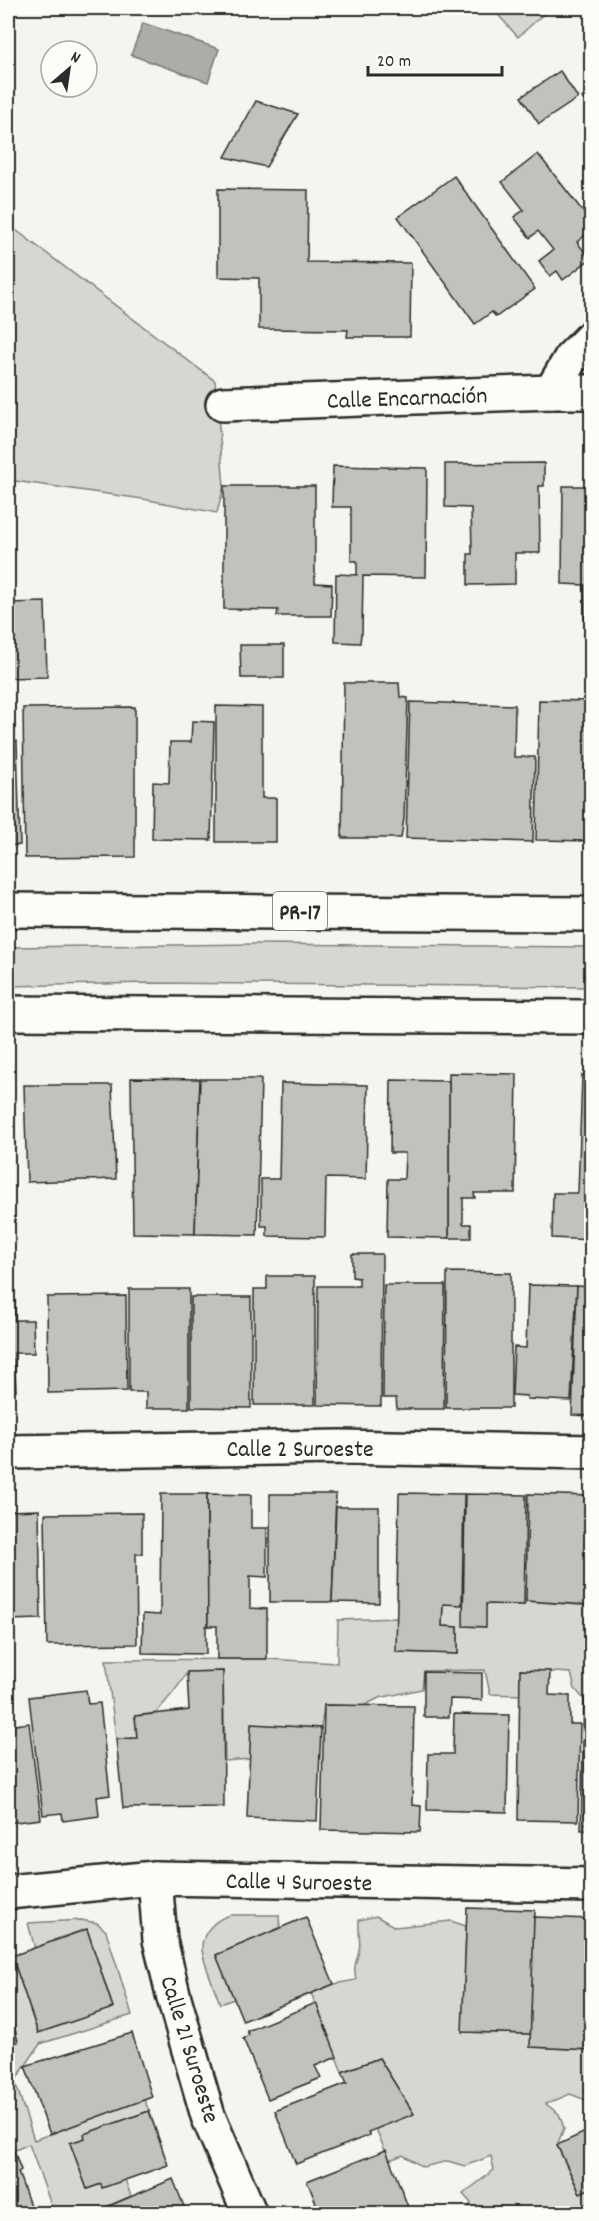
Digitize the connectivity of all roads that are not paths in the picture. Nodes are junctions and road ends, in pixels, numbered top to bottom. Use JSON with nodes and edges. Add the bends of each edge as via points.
{"nodes":[{"id":1,"x":591,"y":337,"type":"edge"},
{"id":2,"x":551,"y":392,"type":"junction"},
{"id":3,"x":591,"y":392,"type":"edge"},
{"id":4,"x":223,"y":404,"type":"dead end"},
{"id":5,"x":8,"y":910,"type":"edge"},
{"id":6,"x":591,"y":914,"type":"edge"},
{"id":7,"x":8,"y":1013,"type":"edge"},
{"id":8,"x":591,"y":1017,"type":"edge"},
{"id":9,"x":8,"y":1452,"type":"edge"},
{"id":10,"x":591,"y":1452,"type":"edge"},
{"id":11,"x":155,"y":1878,"type":"junction"},
{"id":12,"x":591,"y":1885,"type":"edge"},
{"id":13,"x":8,"y":1892,"type":"edge"},
{"id":14,"x":250,"y":2214,"type":"edge"}],
"edges":[{"from":1,"to":2,"type":"street","via":[[571,358]]},
{"from":2,"to":3,"type":"street","name":"Calle Encarnación"},
{"from":2,"to":4,"type":"street","name":"Calle Encarnación"},
{"from":5,"to":6,"type":"street","number":"PR-17"},
{"from":7,"to":8,"type":"street"},
{"from":9,"to":10,"type":"street","name":"Calle 2 Suroeste","via":[[340,1447]]},
{"from":11,"to":12,"type":"street","name":"Calle 4 Suroeste"},
{"from":11,"to":13,"type":"street","name":"Calle 4 Suroeste"},
{"from":11,"to":14,"type":"street","name":"Calle 21 Suroeste","via":[[160,1940],[174,1998],[208,2116]]}]}
